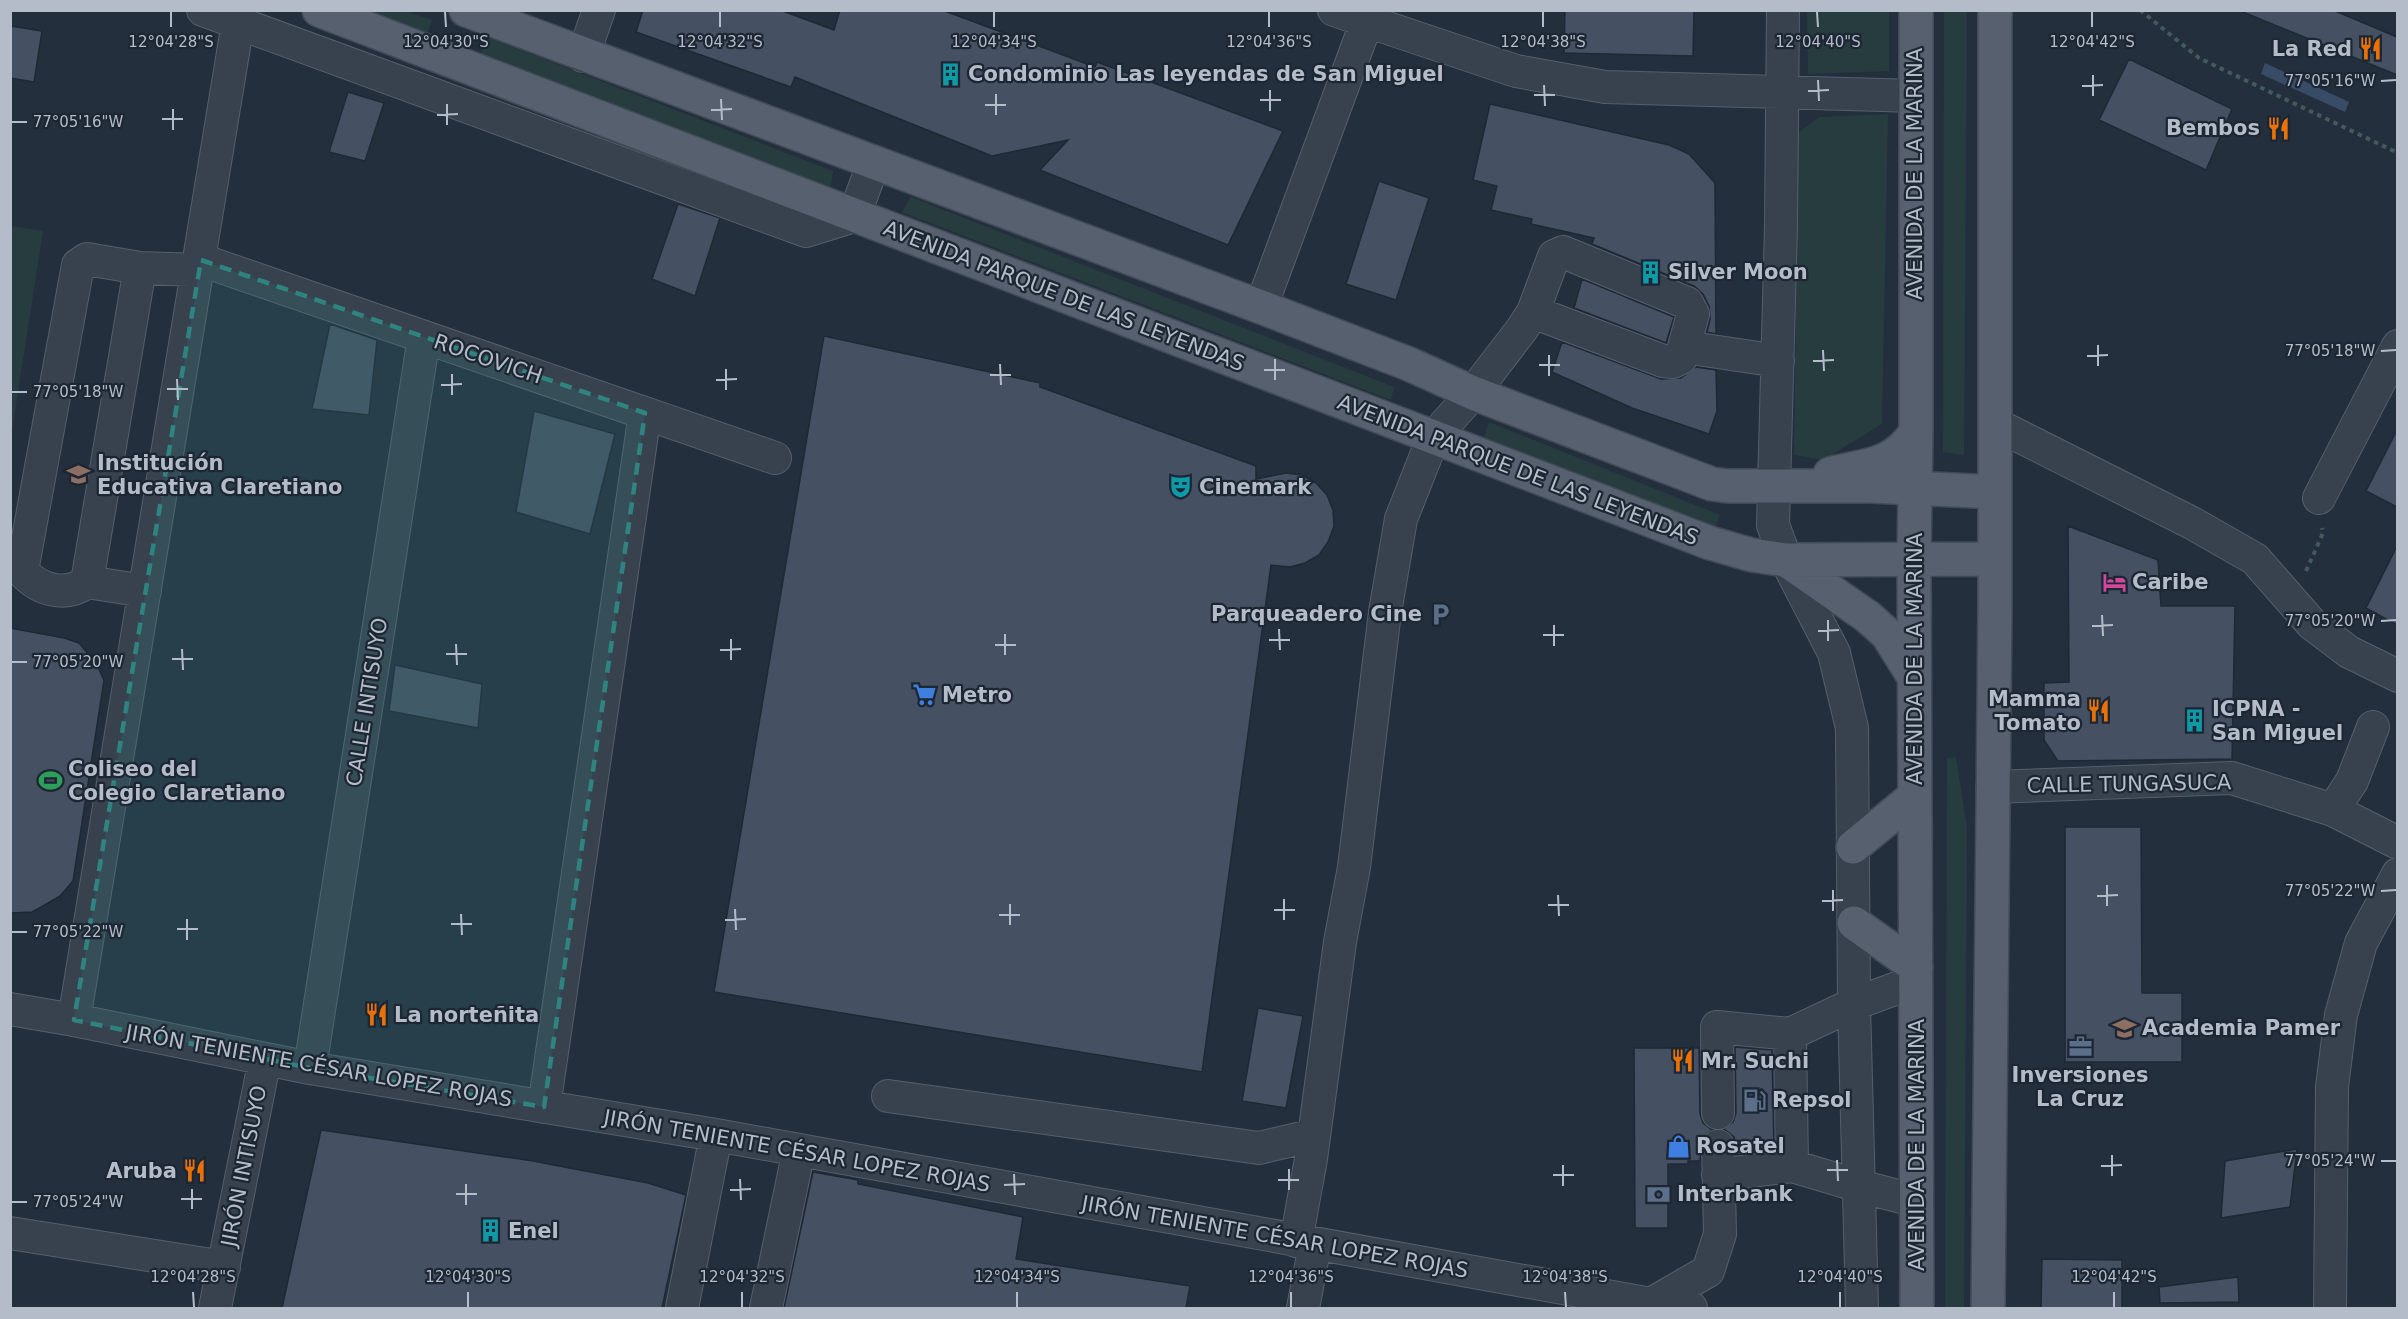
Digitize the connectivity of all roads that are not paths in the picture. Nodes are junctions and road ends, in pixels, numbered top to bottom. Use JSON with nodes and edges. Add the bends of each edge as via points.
{"nodes":[{"id":1,"x":203,"y":10,"type":"edge"},
{"id":2,"x":319,"y":10,"type":"edge"},
{"id":3,"x":599,"y":10,"type":"edge"},
{"id":4,"x":1334,"y":10,"type":"edge"},
{"id":5,"x":1783,"y":10,"type":"edge"},
{"id":6,"x":1916,"y":10,"type":"edge"},
{"id":7,"x":466,"y":11,"type":"edge"},
{"id":8,"x":1996,"y":12,"type":"edge"},
{"id":9,"x":1369,"y":16,"type":"edge"},
{"id":10,"x":239,"y":17,"type":"edge"},
{"id":11,"x":583,"y":56,"type":"junction"},
{"id":12,"x":449,"y":60,"type":"junction"},
{"id":13,"x":1783,"y":93,"type":"junction"},
{"id":14,"x":1916,"y":96,"type":"junction"},
{"id":15,"x":874,"y":162,"type":"junction"},
{"id":16,"x":854,"y":216,"type":"junction"},
{"id":17,"x":200,"y":265,"type":"junction"},
{"id":18,"x":140,"y":268,"type":"junction"},
{"id":19,"x":1261,"y":307,"type":"junction"},
{"id":20,"x":1533,"y":312,"type":"junction"},
{"id":21,"x":424,"y":337,"type":"junction"},
{"id":22,"x":2397,"y":346,"type":"edge"},
{"id":23,"x":1684,"y":347,"type":"junction"},
{"id":24,"x":1778,"y":361,"type":"junction"},
{"id":25,"x":1473,"y":393,"type":"junction"},
{"id":26,"x":645,"y":413,"type":"junction"},
{"id":27,"x":1995,"y":424,"type":"junction"},
{"id":28,"x":1916,"y":432,"type":"junction"},
{"id":29,"x":1433,"y":438,"type":"junction"},
{"id":30,"x":775,"y":458,"type":"dead end"},
{"id":31,"x":1775,"y":486,"type":"junction"},
{"id":32,"x":1916,"y":489,"type":"junction"},
{"id":33,"x":1995,"y":492,"type":"junction"},
{"id":34,"x":2319,"y":498,"type":"road end"},
{"id":35,"x":1914,"y":559,"type":"junction"},
{"id":36,"x":1785,"y":560,"type":"junction"},
{"id":37,"x":1995,"y":560,"type":"junction"},
{"id":38,"x":87,"y":582,"type":"junction"},
{"id":39,"x":145,"y":591,"type":"junction"},
{"id":40,"x":2397,"y":676,"type":"edge"},
{"id":41,"x":1914,"y":677,"type":"junction"},
{"id":42,"x":2373,"y":727,"type":"dead end"},
{"id":43,"x":1992,"y":787,"type":"junction"},
{"id":44,"x":1915,"y":796,"type":"junction"},
{"id":45,"x":2333,"y":810,"type":"junction"},
{"id":46,"x":2397,"y":843,"type":"edge"},
{"id":47,"x":1853,"y":847,"type":"junction"},
{"id":48,"x":2397,"y":874,"type":"edge"},
{"id":49,"x":1854,"y":923,"type":"junction"},
{"id":50,"x":1916,"y":974,"type":"junction"},
{"id":51,"x":1854,"y":1004,"type":"junction"},
{"id":52,"x":10,"y":1009,"type":"edge"},
{"id":53,"x":74,"y":1020,"type":"junction"},
{"id":54,"x":1790,"y":1034,"type":"junction"},
{"id":55,"x":265,"y":1059,"type":"junction"},
{"id":56,"x":310,"y":1068,"type":"junction"},
{"id":57,"x":888,"y":1096,"type":"dead end"},
{"id":58,"x":544,"y":1107,"type":"junction"},
{"id":59,"x":1718,"y":1113,"type":"dead end"},
{"id":60,"x":716,"y":1135,"type":"junction"},
{"id":61,"x":1314,"y":1135,"type":"junction"},
{"id":62,"x":799,"y":1150,"type":"junction"},
{"id":63,"x":1792,"y":1166,"type":"junction"},
{"id":64,"x":1859,"y":1186,"type":"junction"},
{"id":65,"x":1917,"y":1201,"type":"junction"},
{"id":66,"x":10,"y":1233,"type":"edge"},
{"id":67,"x":1305,"y":1243,"type":"junction"},
{"id":68,"x":224,"y":1267,"type":"junction"},
{"id":69,"x":1651,"y":1306,"type":"edge"},
{"id":70,"x":215,"y":1308,"type":"edge"},
{"id":71,"x":682,"y":1308,"type":"edge"},
{"id":72,"x":766,"y":1308,"type":"edge"},
{"id":73,"x":1303,"y":1308,"type":"edge"},
{"id":74,"x":1690,"y":1308,"type":"edge"},
{"id":75,"x":1862,"y":1308,"type":"edge"},
{"id":76,"x":1917,"y":1308,"type":"edge"},
{"id":77,"x":1988,"y":1308,"type":"edge"},
{"id":78,"x":2330,"y":1308,"type":"edge"}],
"edges":[{"from":1,"to":10,"type":"street"},
{"from":2,"to":12,"type":"main road","name":"AVENIDA PARQUE DE LAS LEYENDAS"},
{"from":3,"to":11,"type":"street"},
{"from":4,"to":9,"type":"street"},
{"from":5,"to":13,"type":"street"},
{"from":6,"to":14,"type":"main road","name":"AVENIDA DE LA MARINA"},
{"from":7,"to":11,"type":"main road"},
{"from":7,"to":12,"type":"main road"},
{"from":8,"to":27,"type":"main road"},
{"from":9,"to":13,"type":"street","via":[[1516,71],[1605,87]]},
{"from":9,"to":19,"type":"street"},
{"from":10,"to":16,"type":"street","via":[[806,231]]},
{"from":10,"to":17,"type":"street"},
{"from":11,"to":15,"type":"main road"},
{"from":12,"to":16,"type":"main road","name":"AVENIDA PARQUE DE LAS LEYENDAS"},
{"from":13,"to":14,"type":"street"},
{"from":13,"to":24,"type":"street"},
{"from":14,"to":28,"type":"main road","name":"AVENIDA DE LA MARINA"},
{"from":15,"to":16,"type":"street"},
{"from":15,"to":19,"type":"main road"},
{"from":16,"to":29,"type":"main road","name":"AVENIDA PARQUE DE LAS LEYENDAS"},
{"from":17,"to":18,"type":"street","name":"ROCOVICH"},
{"from":17,"to":21,"type":"street","name":"ROCOVICH"},
{"from":17,"to":39,"type":"street"},
{"from":18,"to":38,"type":"street"},
{"from":18,"to":38,"type":"street","name":"ROCOVICH","via":[[87,259],[78,265],[22,571],[29,579],[53,590],[78,589]]},
{"from":19,"to":25,"type":"main road"},
{"from":20,"to":23,"type":"street","via":[[1663,361],[1681,358]]},
{"from":20,"to":23,"type":"street","via":[[1554,256],[1563,252],[1687,303],[1693,314]]},
{"from":20,"to":25,"type":"street"},
{"from":21,"to":26,"type":"street","name":"ROCOVICH"},
{"from":21,"to":56,"type":"street","name":"CALLE INTISUYO"},
{"from":22,"to":34,"type":"street"},
{"from":23,"to":24,"type":"street"},
{"from":24,"to":31,"type":"street"},
{"from":25,"to":29,"type":"street"},
{"from":25,"to":31,"type":"main road","via":[[1712,484]]},
{"from":26,"to":30,"type":"street","name":"ROCOVICH"},
{"from":26,"to":58,"type":"street"},
{"from":27,"to":33,"type":"main road"},
{"from":27,"to":40,"type":"street","via":[[2255,559],[2312,624],[2349,652]]},
{"from":28,"to":31,"type":"main road","via":[[1903,449],[1887,460]]},
{"from":28,"to":32,"type":"main road","name":"AVENIDA DE LA MARINA"},
{"from":29,"to":36,"type":"main road","name":"AVENIDA PARQUE DE LAS LEYENDAS","via":[[1710,543]]},
{"from":29,"to":61,"type":"street","via":[[1401,519],[1385,612],[1354,867]]},
{"from":31,"to":32,"type":"main road"},
{"from":31,"to":36,"type":"street","via":[[1773,525]]},
{"from":32,"to":33,"type":"main road"},
{"from":32,"to":35,"type":"main road","name":"AVENIDA DE LA MARINA"},
{"from":33,"to":37,"type":"main road"},
{"from":35,"to":36,"type":"main road","name":"AVENIDA PARQUE DE LAS LEYENDAS"},
{"from":35,"to":37,"type":"main road","name":"AVENIDA PARQUE DE LAS LEYENDAS"},
{"from":35,"to":41,"type":"main road","name":"AVENIDA DE LA MARINA"},
{"from":36,"to":41,"type":"main road","via":[[1887,634]]},
{"from":36,"to":47,"type":"street","via":[[1834,653],[1844,688],[1852,728]]},
{"from":37,"to":43,"type":"main road"},
{"from":38,"to":39,"type":"street"},
{"from":39,"to":53,"type":"street"},
{"from":41,"to":44,"type":"main road","name":"AVENIDA DE LA MARINA"},
{"from":42,"to":45,"type":"street","via":[[2352,781]]},
{"from":43,"to":45,"type":"street","name":"CALLE TUNGASUCA","via":[[2232,778]]},
{"from":43,"to":77,"type":"main road"},
{"from":44,"to":47,"type":"main road"},
{"from":44,"to":50,"type":"main road","name":"AVENIDA DE LA MARINA"},
{"from":45,"to":46,"type":"street","name":"CALLE TUNGASUCA"},
{"from":47,"to":49,"type":"street"},
{"from":48,"to":78,"type":"street","via":[[2361,943],[2341,1015],[2332,1087]]},
{"from":49,"to":50,"type":"main road"},
{"from":49,"to":51,"type":"street"},
{"from":50,"to":51,"type":"street"},
{"from":50,"to":65,"type":"main road","name":"AVENIDA DE LA MARINA"},
{"from":51,"to":54,"type":"street"},
{"from":51,"to":64,"type":"street"},
{"from":52,"to":53,"type":"street","name":"JIRÓN TENIENTE CÉSAR LOPEZ ROJAS"},
{"from":53,"to":55,"type":"street","name":"JIRÓN TENIENTE CÉSAR LOPEZ ROJAS"},
{"from":54,"to":59,"type":"street","via":[[1717,1027]]},
{"from":54,"to":63,"type":"street"},
{"from":55,"to":56,"type":"street","name":"JIRÓN TENIENTE CÉSAR LOPEZ ROJAS"},
{"from":55,"to":68,"type":"street","name":"JIRÓN INTISUYO"},
{"from":56,"to":58,"type":"street","name":"JIRÓN TENIENTE CÉSAR LOPEZ ROJAS"},
{"from":57,"to":61,"type":"street","via":[[1259,1148]]},
{"from":58,"to":60,"type":"street","name":"JIRÓN TENIENTE CÉSAR LOPEZ ROJAS"},
{"from":60,"to":62,"type":"street","name":"JIRÓN TENIENTE CÉSAR LOPEZ ROJAS"},
{"from":60,"to":71,"type":"street"},
{"from":61,"to":67,"type":"street"},
{"from":62,"to":67,"type":"street","name":"JIRÓN TENIENTE CÉSAR LOPEZ ROJAS"},
{"from":62,"to":72,"type":"street"},
{"from":63,"to":64,"type":"street"},
{"from":63,"to":69,"type":"street","via":[[1718,1160],[1720,1234],[1708,1271]]},
{"from":64,"to":65,"type":"street"},
{"from":64,"to":75,"type":"street"},
{"from":65,"to":76,"type":"main road","name":"AVENIDA DE LA MARINA"},
{"from":66,"to":68,"type":"street"},
{"from":67,"to":69,"type":"street","name":"JIRÓN TENIENTE CÉSAR LOPEZ ROJAS"},
{"from":67,"to":73,"type":"street"},
{"from":68,"to":70,"type":"street","name":"JIRÓN INTISUYO"},
{"from":69,"to":74,"type":"street","name":"JIRÓN TENIENTE CÉSAR LOPEZ ROJAS"}]}
